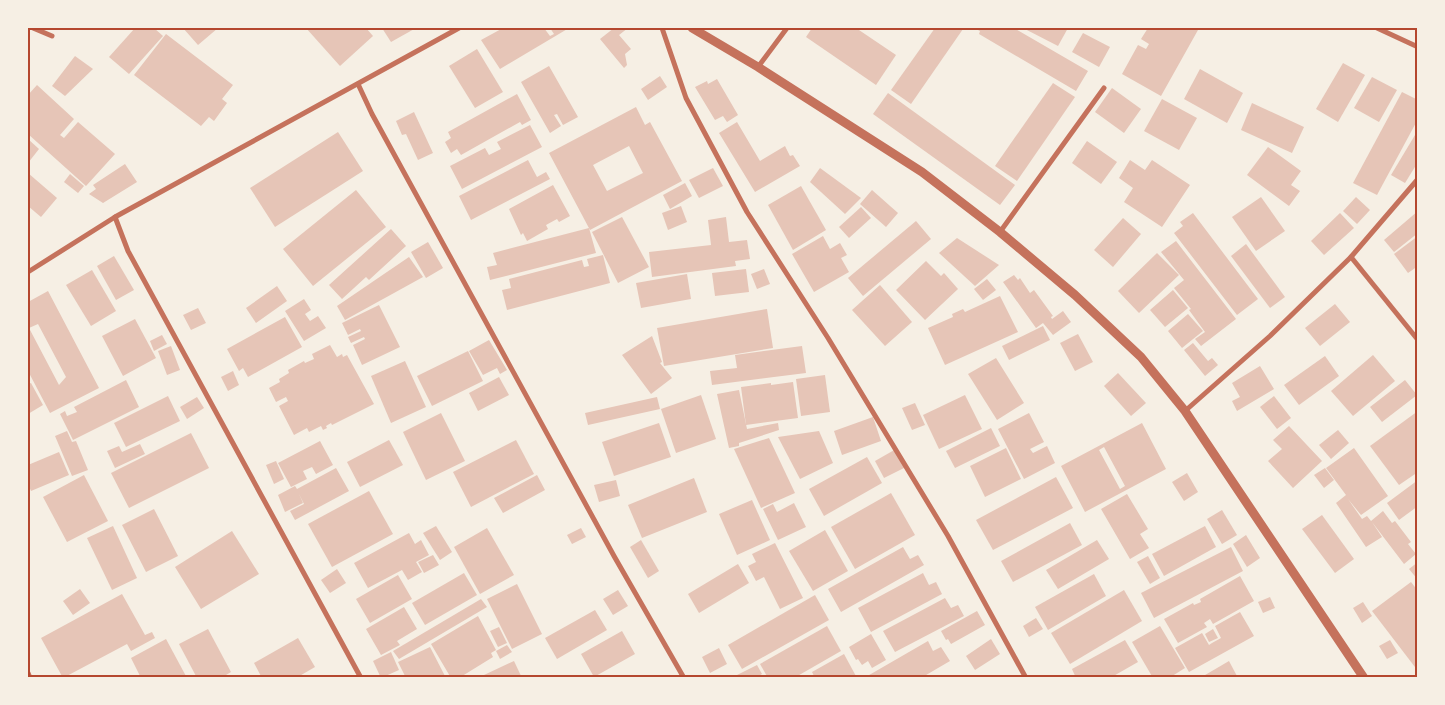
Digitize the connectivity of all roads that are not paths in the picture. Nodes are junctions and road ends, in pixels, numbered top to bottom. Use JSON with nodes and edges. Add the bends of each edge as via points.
{"nodes":[{"id":1,"x":33,"y":28,"type":"edge"},
{"id":2,"x":459,"y":28,"type":"edge"},
{"id":3,"x":662,"y":28,"type":"edge"},
{"id":4,"x":692,"y":28,"type":"edge"},
{"id":5,"x":787,"y":28,"type":"edge"},
{"id":6,"x":1377,"y":28,"type":"edge"},
{"id":7,"x":52,"y":36,"type":"dead end"},
{"id":8,"x":1418,"y":47,"type":"edge"},
{"id":9,"x":758,"y":67,"type":"junction"},
{"id":10,"x":358,"y":84,"type":"junction"},
{"id":11,"x":1104,"y":88,"type":"dead end"},
{"id":12,"x":1418,"y":179,"type":"edge"},
{"id":13,"x":115,"y":218,"type":"junction"},
{"id":14,"x":1000,"y":232,"type":"junction"},
{"id":15,"x":1352,"y":257,"type":"junction"},
{"id":16,"x":28,"y":272,"type":"edge"},
{"id":17,"x":1418,"y":340,"type":"edge"},
{"id":18,"x":1185,"y":412,"type":"junction"},
{"id":19,"x":28,"y":673,"type":"edge"},
{"id":20,"x":30,"y":678,"type":"edge"},
{"id":21,"x":361,"y":678,"type":"edge"},
{"id":22,"x":684,"y":678,"type":"edge"},
{"id":23,"x":1026,"y":678,"type":"edge"},
{"id":24,"x":1364,"y":678,"type":"edge"}],
"edges":[{"from":1,"to":7,"type":"street"},
{"from":2,"to":10,"type":"street"},
{"from":3,"to":23,"type":"street","via":[[686,98],[747,212],[943,528]]},
{"from":4,"to":9,"type":"street"},
{"from":5,"to":9,"type":"street"},
{"from":6,"to":8,"type":"street"},
{"from":9,"to":14,"type":"street","via":[[922,172]]},
{"from":10,"to":13,"type":"street"},
{"from":10,"to":22,"type":"street","via":[[614,556]]},
{"from":11,"to":14,"type":"street"},
{"from":12,"to":15,"type":"street"},
{"from":13,"to":16,"type":"street"},
{"from":13,"to":21,"type":"street","via":[[128,251]]},
{"from":14,"to":18,"type":"street","via":[[1075,295],[1141,357]]},
{"from":15,"to":17,"type":"street"},
{"from":15,"to":18,"type":"street"},
{"from":18,"to":24,"type":"street"},
{"from":19,"to":20,"type":"street"}]}
